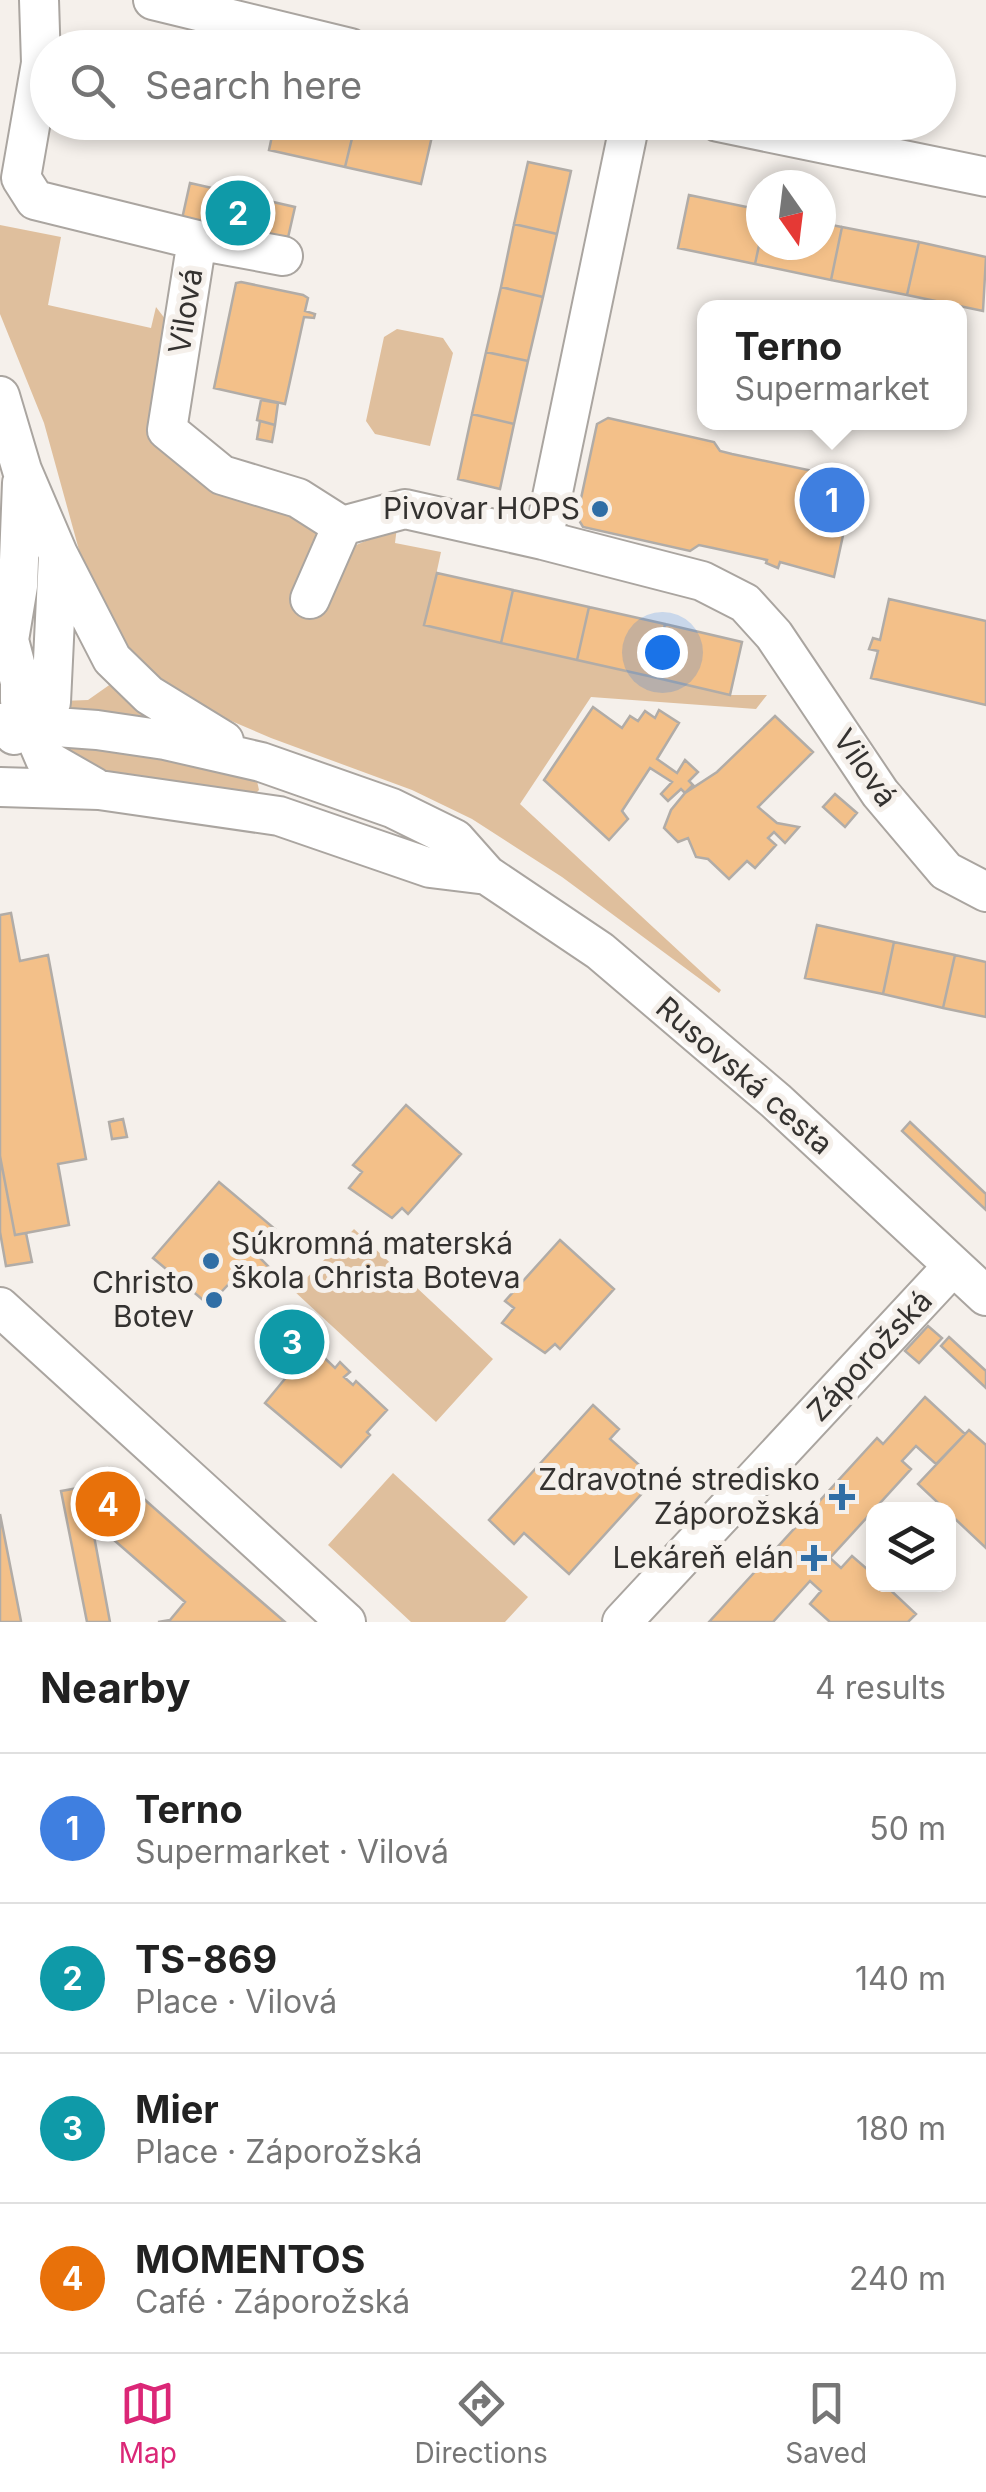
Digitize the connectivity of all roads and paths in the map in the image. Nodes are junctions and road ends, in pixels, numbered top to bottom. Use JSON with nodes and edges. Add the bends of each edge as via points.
{"nodes":[{"id":1,"x":39,"y":0,"type":"edge"},
{"id":2,"x":154,"y":0,"type":"edge"},
{"id":3,"x":40,"y":30,"type":"edge"},
{"id":4,"x":276,"y":30,"type":"edge"},
{"id":5,"x":30,"y":126,"type":"edge"},
{"id":6,"x":626,"y":140,"type":"edge"},
{"id":7,"x":806,"y":140,"type":"edge"},
{"id":8,"x":986,"y":177,"type":"edge"},
{"id":9,"x":197,"y":240,"type":"junction"},
{"id":10,"x":283,"y":256,"type":"dead end"},
{"id":11,"x":0,"y":396,"type":"edge"},
{"id":12,"x":22,"y":470,"type":"junction"},
{"id":13,"x":342,"y":526,"type":"junction"},
{"id":14,"x":543,"y":540,"type":"junction"},
{"id":15,"x":58,"y":554,"type":"junction"},
{"id":16,"x":310,"y":599,"type":"dead end"},
{"id":17,"x":4,"y":646,"type":"edge"},
{"id":18,"x":10,"y":731,"type":"edge"},
{"id":19,"x":261,"y":762,"type":"junction"},
{"id":20,"x":0,"y":787,"type":"edge"},
{"id":21,"x":99,"y":790,"type":"junction"},
{"id":22,"x":487,"y":875,"type":"junction"},
{"id":23,"x":986,"y":892,"type":"edge"},
{"id":24,"x":953,"y":1266,"type":"junction"},
{"id":25,"x":986,"y":1296,"type":"edge"},
{"id":26,"x":0,"y":1307,"type":"edge"},
{"id":27,"x":346,"y":1622,"type":"edge"},
{"id":28,"x":622,"y":1622,"type":"edge"}],
"edges":[{"from":1,"to":3,"type":"street","name":"Vilová"},
{"from":2,"to":4,"type":"street"},
{"from":5,"to":9,"type":"street","name":"Vilová","via":[[21,178],[35,200]]},
{"from":6,"to":14,"type":"street"},
{"from":7,"to":8,"type":"street"},
{"from":9,"to":10,"type":"street"},
{"from":9,"to":13,"type":"street","name":"Vilová","via":[[167,430],[222,475],[298,498]]},
{"from":11,"to":12,"type":"street"},
{"from":12,"to":15,"type":"street"},
{"from":12,"to":17,"type":"street","via":[[18,586]]},
{"from":13,"to":14,"type":"street","name":"Vilová","via":[[405,509]]},
{"from":13,"to":16,"type":"street"},
{"from":14,"to":23,"type":"street","name":"Vilová","via":[[702,581],[745,603],[774,635],[880,793],[946,871]]},
{"from":15,"to":18,"type":"street","via":[[51,702]]},
{"from":15,"to":19,"type":"street","via":[[112,659],[149,695]]},
{"from":17,"to":18,"type":"street","via":[[20,682]]},
{"from":18,"to":19,"type":"street","name":"Rusovská cesta","via":[[165,740]]},
{"from":18,"to":21,"type":"street"},
{"from":19,"to":22,"type":"street","name":"Rusovská cesta","via":[[440,831]]},
{"from":20,"to":21,"type":"street","name":"Rusovská cesta"},
{"from":21,"to":22,"type":"street","name":"Rusovská cesta","via":[[279,816],[430,868]]},
{"from":22,"to":24,"type":"street","name":"Rusovská cesta","via":[[600,951],[776,1100]]},
{"from":24,"to":25,"type":"street","name":"Rusovská cesta"},
{"from":24,"to":28,"type":"street","name":"Záporožská"},
{"from":26,"to":27,"type":"street"}]}
